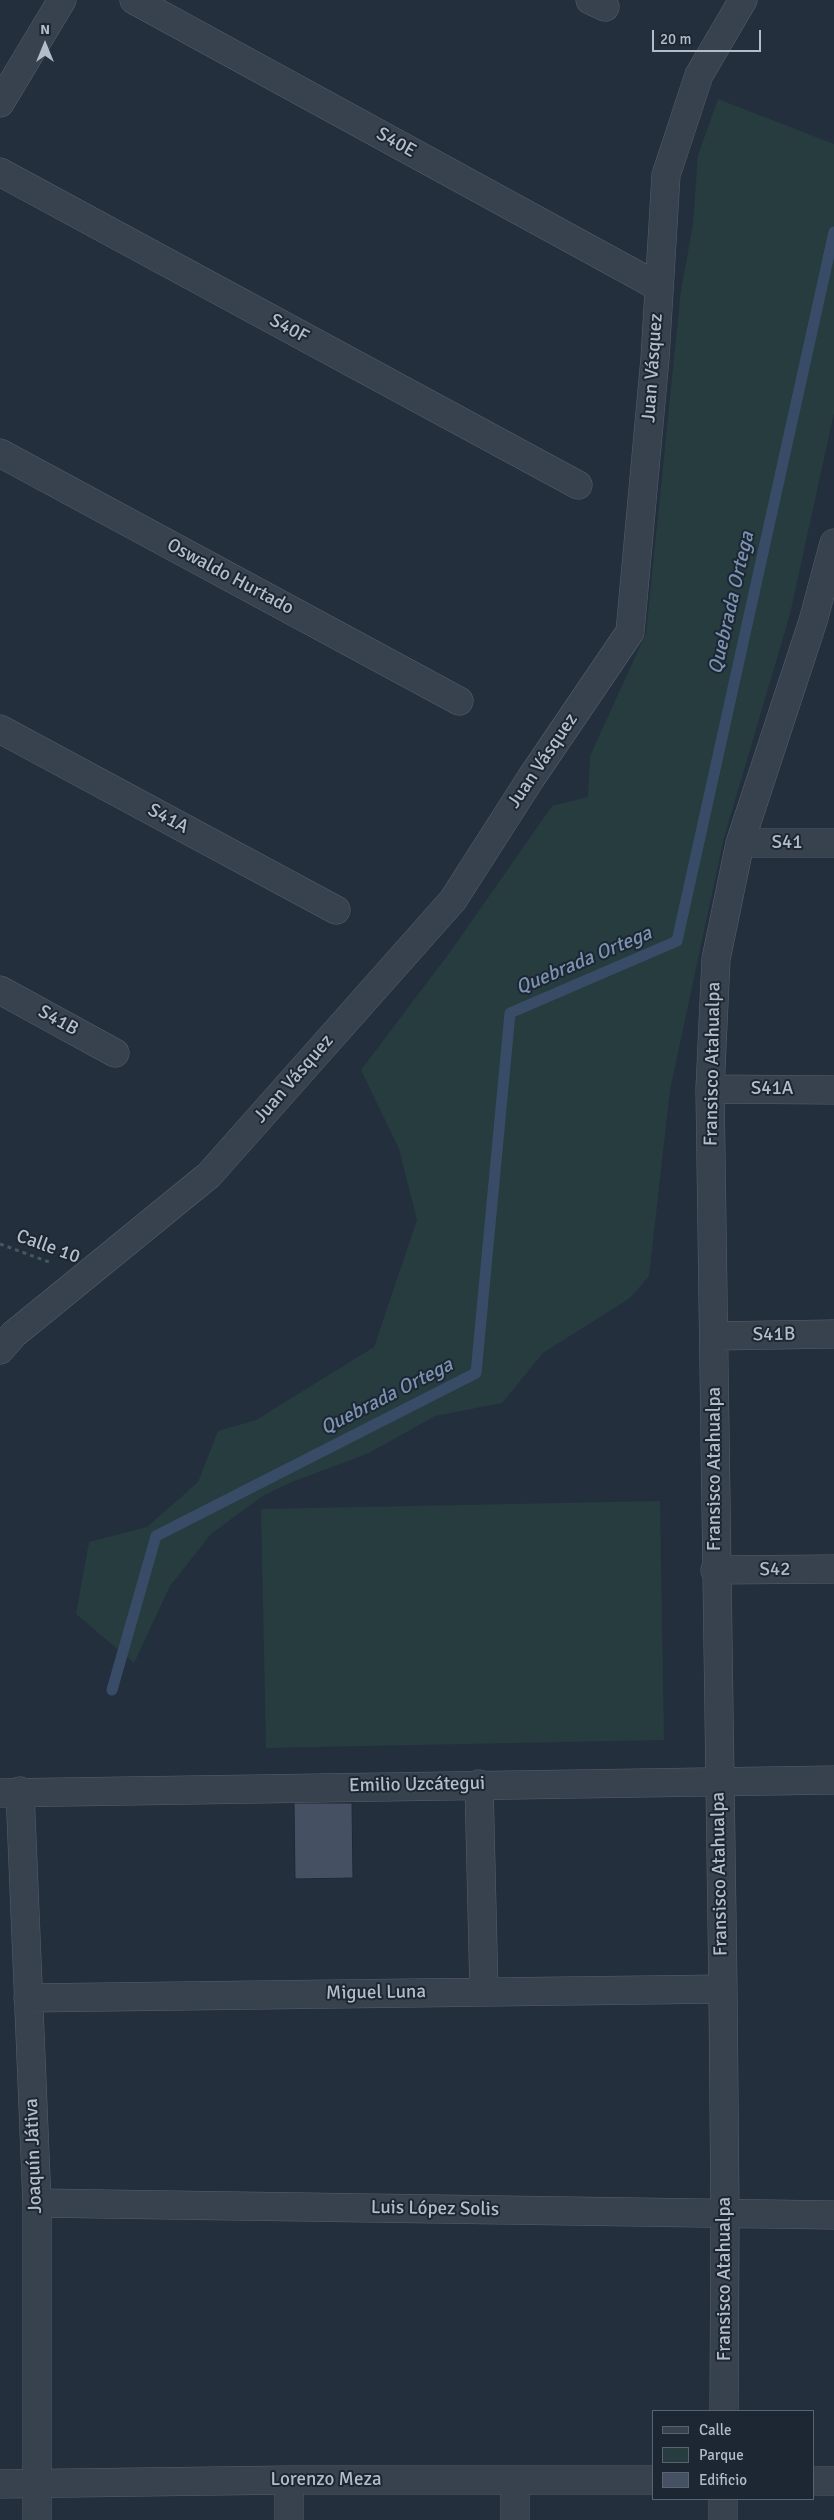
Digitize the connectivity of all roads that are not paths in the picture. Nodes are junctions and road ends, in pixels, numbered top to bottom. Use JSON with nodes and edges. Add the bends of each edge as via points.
{"nodes":[{"id":1,"x":62,"y":0,"type":"edge"},
{"id":2,"x":134,"y":0,"type":"edge"},
{"id":3,"x":743,"y":0,"type":"edge"},
{"id":4,"x":0,"y":103,"type":"edge"},
{"id":5,"x":0,"y":172,"type":"edge"},
{"id":6,"x":659,"y":287,"type":"junction"},
{"id":7,"x":0,"y":452,"type":"edge"},
{"id":8,"x":578,"y":486,"type":"dead end"},
{"id":9,"x":834,"y":543,"type":"edge"},
{"id":10,"x":823,"y":621,"type":"edge"},
{"id":11,"x":460,"y":701,"type":"dead end"},
{"id":12,"x":0,"y":728,"type":"edge"},
{"id":13,"x":740,"y":843,"type":"junction"},
{"id":14,"x":834,"y":843,"type":"edge"},
{"id":15,"x":336,"y":910,"type":"dead end"},
{"id":16,"x":0,"y":990,"type":"edge"},
{"id":17,"x":115,"y":1053,"type":"dead end"},
{"id":18,"x":710,"y":1089,"type":"junction"},
{"id":19,"x":834,"y":1090,"type":"edge"},
{"id":20,"x":834,"y":1334,"type":"edge"},
{"id":21,"x":714,"y":1336,"type":"junction"},
{"id":22,"x":0,"y":1350,"type":"edge"},
{"id":23,"x":834,"y":1569,"type":"edge"},
{"id":24,"x":715,"y":1570,"type":"junction"},
{"id":25,"x":718,"y":1780,"type":"junction"},
{"id":26,"x":834,"y":1780,"type":"edge"},
{"id":27,"x":479,"y":1784,"type":"junction"},
{"id":28,"x":10,"y":1792,"type":"edge"},
{"id":29,"x":723,"y":1989,"type":"junction"},
{"id":30,"x":484,"y":1992,"type":"junction"},
{"id":31,"x":28,"y":1998,"type":"junction"},
{"id":32,"x":37,"y":2203,"type":"junction"},
{"id":33,"x":725,"y":2214,"type":"junction"},
{"id":34,"x":834,"y":2215,"type":"edge"},
{"id":35,"x":724,"y":2410,"type":"edge"},
{"id":36,"x":289,"y":2480,"type":"junction"},
{"id":37,"x":515,"y":2480,"type":"junction"},
{"id":38,"x":652,"y":2480,"type":"edge"},
{"id":39,"x":814,"y":2481,"type":"edge"},
{"id":40,"x":834,"y":2481,"type":"edge"},
{"id":41,"x":0,"y":2484,"type":"edge"},
{"id":42,"x":36,"y":2484,"type":"junction"},
{"id":43,"x":724,"y":2500,"type":"edge"},
{"id":44,"x":38,"y":2520,"type":"edge"},
{"id":45,"x":289,"y":2520,"type":"edge"},
{"id":46,"x":515,"y":2520,"type":"edge"},
{"id":47,"x":723,"y":2520,"type":"edge"}],
"edges":[{"from":1,"to":4,"type":"street"},
{"from":2,"to":6,"type":"street","name":"S40E"},
{"from":3,"to":6,"type":"street","name":"Juan Vásquez","via":[[700,75],[666,175]]},
{"from":5,"to":8,"type":"street","name":"S40F"},
{"from":6,"to":22,"type":"street","name":"Juan Vásquez","via":[[656,358],[630,632],[453,900],[209,1175],[14,1334]]},
{"from":7,"to":11,"type":"street","name":"Oswaldo Hurtado"},
{"from":9,"to":10,"type":"street","name":"Fransisco Atahualpa"},
{"from":10,"to":13,"type":"street","name":"Fransisco Atahualpa"},
{"from":12,"to":15,"type":"street","name":"S41A"},
{"from":13,"to":14,"type":"street","name":"S41"},
{"from":13,"to":18,"type":"street","name":"Fransisco Atahualpa","via":[[716,959]]},
{"from":16,"to":17,"type":"street","name":"S41B"},
{"from":18,"to":19,"type":"street","name":"S41A"},
{"from":18,"to":21,"type":"street","name":"Fransisco Atahualpa"},
{"from":20,"to":21,"type":"street","name":"S41B"},
{"from":21,"to":24,"type":"street","name":"Fransisco Atahualpa"},
{"from":23,"to":24,"type":"street","name":"S42"},
{"from":24,"to":25,"type":"street","name":"Fransisco Atahualpa"},
{"from":25,"to":26,"type":"street","name":"Emilio Uzcátegui"},
{"from":25,"to":27,"type":"street","name":"Emilio Uzcátegui"},
{"from":25,"to":29,"type":"street","name":"Fransisco Atahualpa"},
{"from":27,"to":28,"type":"street","name":"Emilio Uzcátegui"},
{"from":27,"to":30,"type":"street"},
{"from":28,"to":31,"type":"street","name":"Joaquín Játiva"},
{"from":29,"to":30,"type":"street","name":"Miguel Luna"},
{"from":29,"to":33,"type":"street","name":"Fransisco Atahualpa"},
{"from":30,"to":31,"type":"street","name":"Miguel Luna"},
{"from":31,"to":32,"type":"street","name":"Joaquín Játiva"},
{"from":32,"to":33,"type":"street","name":"Luis López Solis"},
{"from":32,"to":42,"type":"street","name":"Joaquín Játiva"},
{"from":33,"to":34,"type":"street","name":"Luis López Solis"},
{"from":33,"to":35,"type":"street","name":"Fransisco Atahualpa"},
{"from":36,"to":37,"type":"street","name":"Lorenzo Meza"},
{"from":36,"to":42,"type":"street","name":"Lorenzo Meza"},
{"from":36,"to":45,"type":"street"},
{"from":37,"to":38,"type":"street","name":"Lorenzo Meza"},
{"from":37,"to":46,"type":"street"},
{"from":39,"to":40,"type":"street"},
{"from":41,"to":42,"type":"street","name":"Lorenzo Meza"},
{"from":42,"to":44,"type":"street","name":"Joaquín Játiva"},
{"from":43,"to":47,"type":"street"}]}
